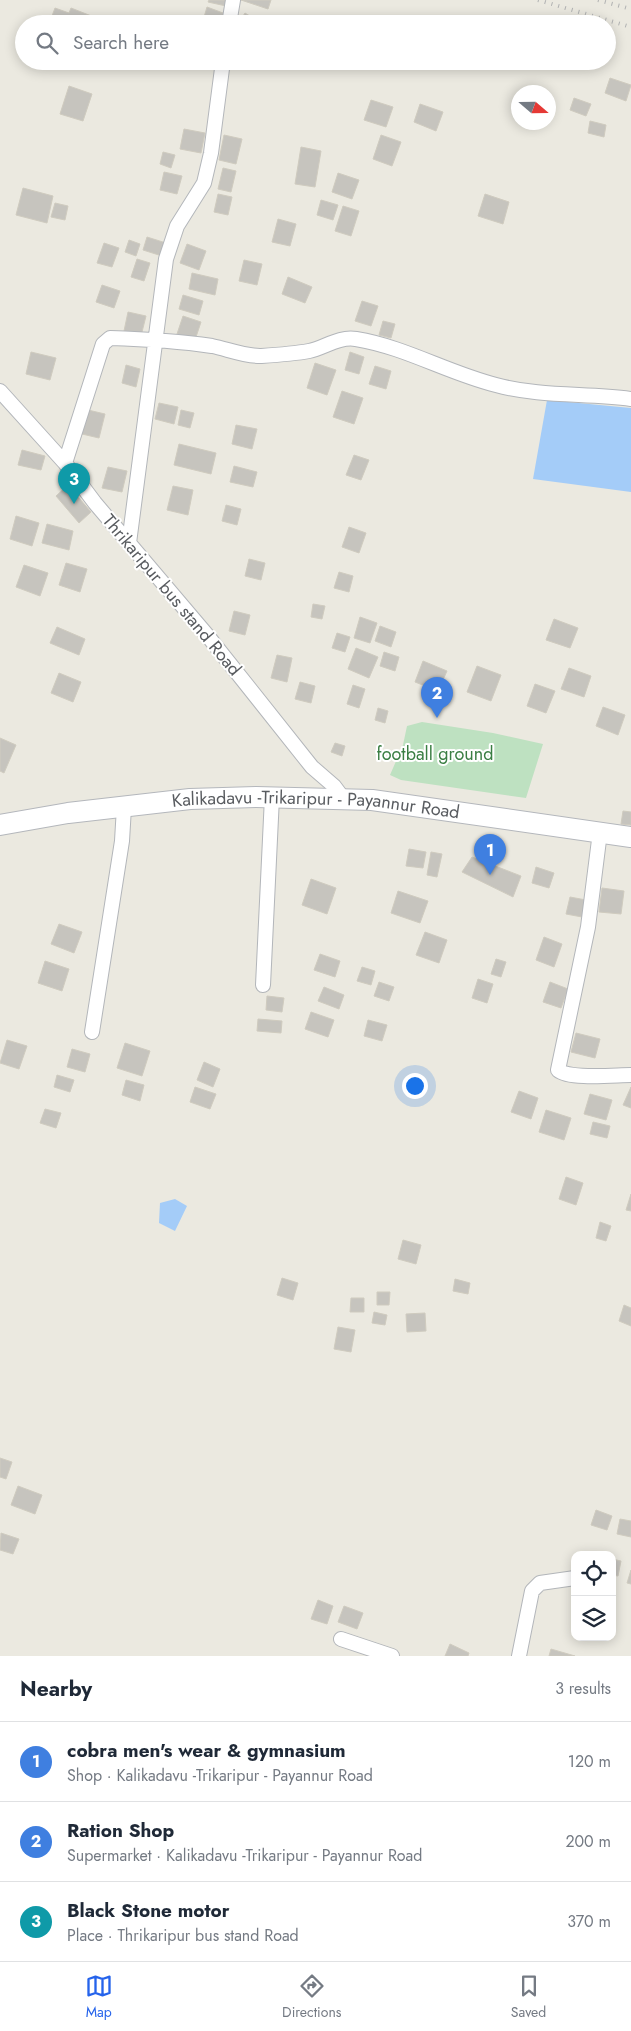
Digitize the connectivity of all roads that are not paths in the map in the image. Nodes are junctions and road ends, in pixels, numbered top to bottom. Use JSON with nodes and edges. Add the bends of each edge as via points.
{"nodes":[{"id":1,"x":233,"y":0,"type":"edge"},
{"id":2,"x":231,"y":15,"type":"edge"},
{"id":3,"x":222,"y":70,"type":"edge"},
{"id":4,"x":155,"y":340,"type":"junction"},
{"id":5,"x":0,"y":391,"type":"edge"},
{"id":6,"x":631,"y":400,"type":"edge"},
{"id":7,"x":65,"y":463,"type":"junction"},
{"id":8,"x":129,"y":543,"type":"junction"},
{"id":9,"x":272,"y":797,"type":"junction"},
{"id":10,"x":343,"y":798,"type":"junction"},
{"id":11,"x":124,"y":806,"type":"junction"},
{"id":12,"x":0,"y":825,"type":"edge"},
{"id":13,"x":600,"y":832,"type":"junction"},
{"id":14,"x":631,"y":837,"type":"edge"},
{"id":15,"x":263,"y":985,"type":"dead end"},
{"id":16,"x":92,"y":1032,"type":"dead end"},
{"id":17,"x":631,"y":1074,"type":"edge"},
{"id":18,"x":571,"y":1579,"type":"edge"},
{"id":19,"x":341,"y":1638,"type":"dead end"},
{"id":20,"x":392,"y":1656,"type":"edge"},
{"id":21,"x":519,"y":1656,"type":"edge"}],
"edges":[{"from":1,"to":2,"type":"street"},
{"from":3,"to":4,"type":"street","via":[[204,183],[172,236]]},
{"from":4,"to":6,"type":"street","via":[[212,346],[258,356],[311,351],[354,338],[414,355],[496,386],[536,393]]},
{"from":4,"to":7,"type":"street","via":[[110,338],[103,344]]},
{"from":4,"to":8,"type":"street"},
{"from":5,"to":7,"type":"street","name":"Thrikaripur bus stand Road"},
{"from":7,"to":8,"type":"street","name":"Thrikaripur bus stand Road"},
{"from":8,"to":10,"type":"street","name":"Thrikaripur bus stand Road","via":[[312,766]]},
{"from":9,"to":10,"type":"main road","name":"Kalikadavu -Trikaripur - Payannur Road"},
{"from":9,"to":11,"type":"main road","name":"Kalikadavu -Trikaripur - Payannur Road","via":[[190,799]]},
{"from":9,"to":15,"type":"street"},
{"from":10,"to":13,"type":"main road","name":"Kalikadavu -Trikaripur - Payannur Road"},
{"from":11,"to":12,"type":"main road","name":"Kalikadavu -Trikaripur - Payannur Road"},
{"from":11,"to":16,"type":"street","via":[[122,841]]},
{"from":13,"to":14,"type":"main road","name":"Kalikadavu -Trikaripur - Payannur Road"},
{"from":13,"to":17,"type":"street","via":[[588,927],[558,1070],[577,1075]]},
{"from":18,"to":21,"type":"street","via":[[545,1582],[532,1591]]},
{"from":19,"to":20,"type":"street"}]}
